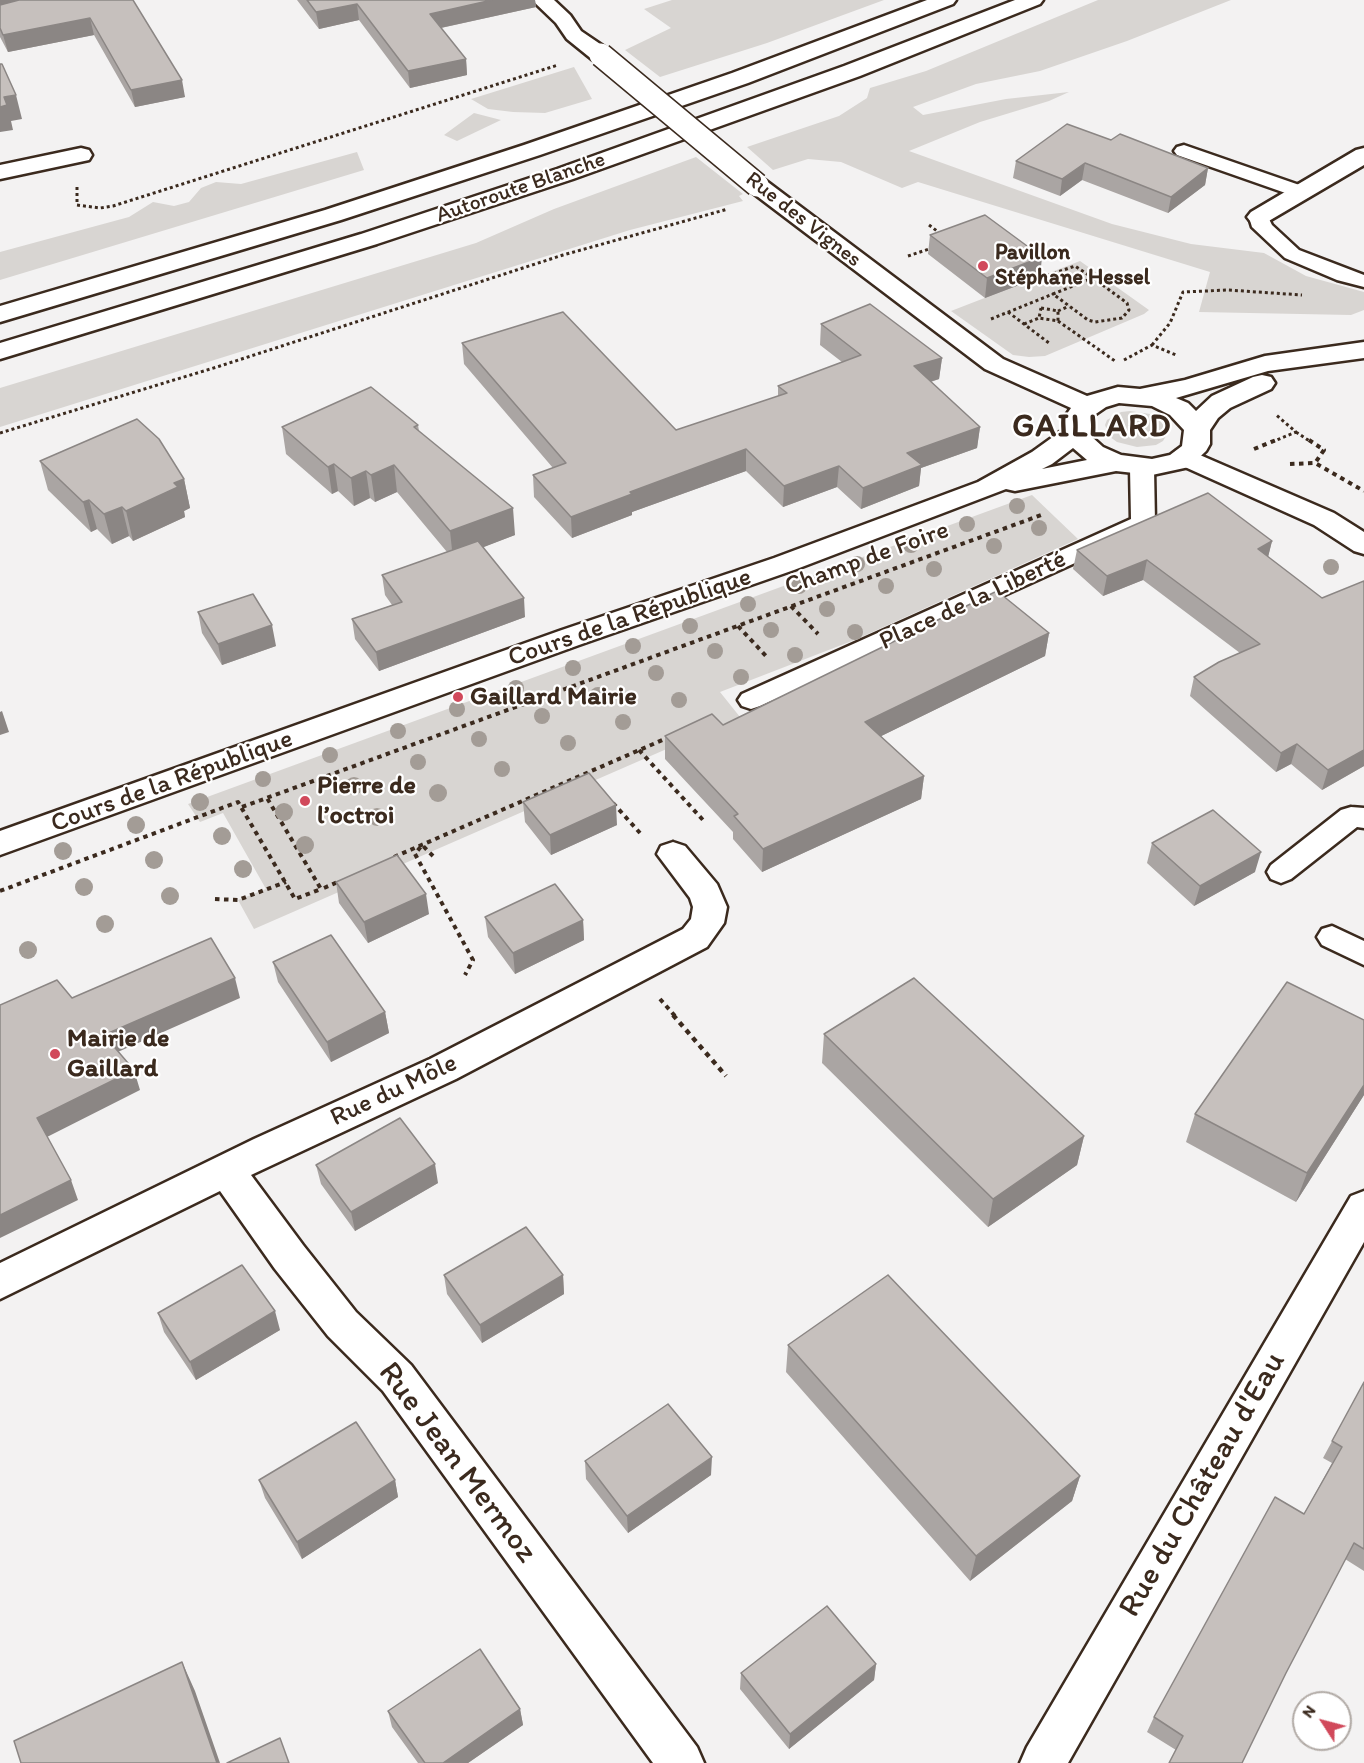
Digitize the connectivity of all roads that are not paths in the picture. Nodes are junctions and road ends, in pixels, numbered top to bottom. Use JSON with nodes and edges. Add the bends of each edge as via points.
{"nodes":[{"id":1,"x":542,"y":0,"type":"edge"},
{"id":2,"x":946,"y":0,"type":"edge"},
{"id":3,"x":1033,"y":0,"type":"edge"},
{"id":4,"x":1184,"y":151,"type":"dead end"},
{"id":5,"x":1364,"y":155,"type":"edge"},
{"id":6,"x":72,"y":157,"type":"road end"},
{"id":7,"x":0,"y":172,"type":"edge"},
{"id":8,"x":1301,"y":192,"type":"junction"},
{"id":9,"x":1258,"y":217,"type":"joint"},
{"id":10,"x":1357,"y":279,"type":"edge"},
{"id":11,"x":0,"y":314,"type":"edge"},
{"id":12,"x":1364,"y":350,"type":"edge"},
{"id":13,"x":0,"y":351,"type":"edge"},
{"id":14,"x":1364,"y":366,"type":"edge"},
{"id":15,"x":1144,"y":396,"type":"junction"},
{"id":16,"x":1088,"y":406,"type":"junction"},
{"id":17,"x":1197,"y":430,"type":"junction"},
{"id":18,"x":1077,"y":432,"type":"junction"},
{"id":19,"x":1186,"y":457,"type":"junction"},
{"id":20,"x":1129,"y":465,"type":"junction"},
{"id":21,"x":987,"y":488,"type":"junction"},
{"id":22,"x":1358,"y":532,"type":"edge"},
{"id":23,"x":751,"y":700,"type":"dead end"},
{"id":24,"x":1364,"y":818,"type":"edge"},
{"id":25,"x":0,"y":843,"type":"edge"},
{"id":26,"x":660,"y":848,"type":"road end"},
{"id":27,"x":1281,"y":872,"type":"dead end"},
{"id":28,"x":1332,"y":937,"type":"dead end"},
{"id":29,"x":1364,"y":954,"type":"edge"},
{"id":30,"x":226,"y":1170,"type":"junction"},
{"id":31,"x":1364,"y":1207,"type":"edge"},
{"id":32,"x":0,"y":1282,"type":"edge"},
{"id":33,"x":681,"y":1763,"type":"edge"},
{"id":34,"x":1043,"y":1763,"type":"edge"}],
"edges":[{"from":1,"to":16,"type":"main road","name":"Rue des Vignes","bridge":true,"via":[[574,35],[765,191],[994,364]]},
{"from":2,"to":11,"type":"main road","name":"Autoroute Blanche","via":[[740,78],[521,154],[333,215]]},
{"from":3,"to":13,"type":"main road","name":"Autoroute Blanche","via":[[787,95],[565,174],[369,239]]},
{"from":4,"to":8,"type":"lane"},
{"from":5,"to":8,"type":"main road"},
{"from":6,"to":7,"type":"main road"},
{"from":8,"to":9,"type":"main road"},
{"from":9,"to":10,"type":"lane","via":[[1262,226],[1292,254]]},
{"from":12,"to":15,"type":"main road","via":[[1265,364],[1190,387]]},
{"from":14,"to":17,"type":"main road","via":[[1293,376],[1242,390],[1214,407]]},
{"from":15,"to":16,"type":"main road","via":[[1118,395]]},
{"from":15,"to":17,"type":"main road","via":[[1179,409]]},
{"from":16,"to":18,"type":"main road","via":[[1077,418]]},
{"from":17,"to":19,"type":"main road","via":[[1197,444]]},
{"from":18,"to":20,"type":"main road","via":[[1093,453]]},
{"from":18,"to":21,"type":"main road","name":"Cours de la République","via":[[1053,452]]},
{"from":19,"to":20,"type":"main road","via":[[1171,464]]},
{"from":19,"to":22,"type":"main road"},
{"from":20,"to":21,"type":"main road","name":"Cours de la République"},
{"from":20,"to":23,"type":"lane","name":"Place de la Liberté","via":[[1143,523]]},
{"from":21,"to":25,"type":"main road","name":"Cours de la République"},
{"from":24,"to":27,"type":"lane","via":[[1352,817]]},
{"from":26,"to":30,"type":"main road","name":"Rue du Môle","via":[[705,893],[710,914],[695,938],[442,1069]]},
{"from":28,"to":29,"type":"lane"},
{"from":30,"to":32,"type":"main road","name":"Rue du Môle"},
{"from":30,"to":33,"type":"main road","name":"Rue Jean Mermoz","via":[[342,1324],[397,1378]]},
{"from":31,"to":34,"type":"main road","name":"Rue du Château d'Eau"}]}
